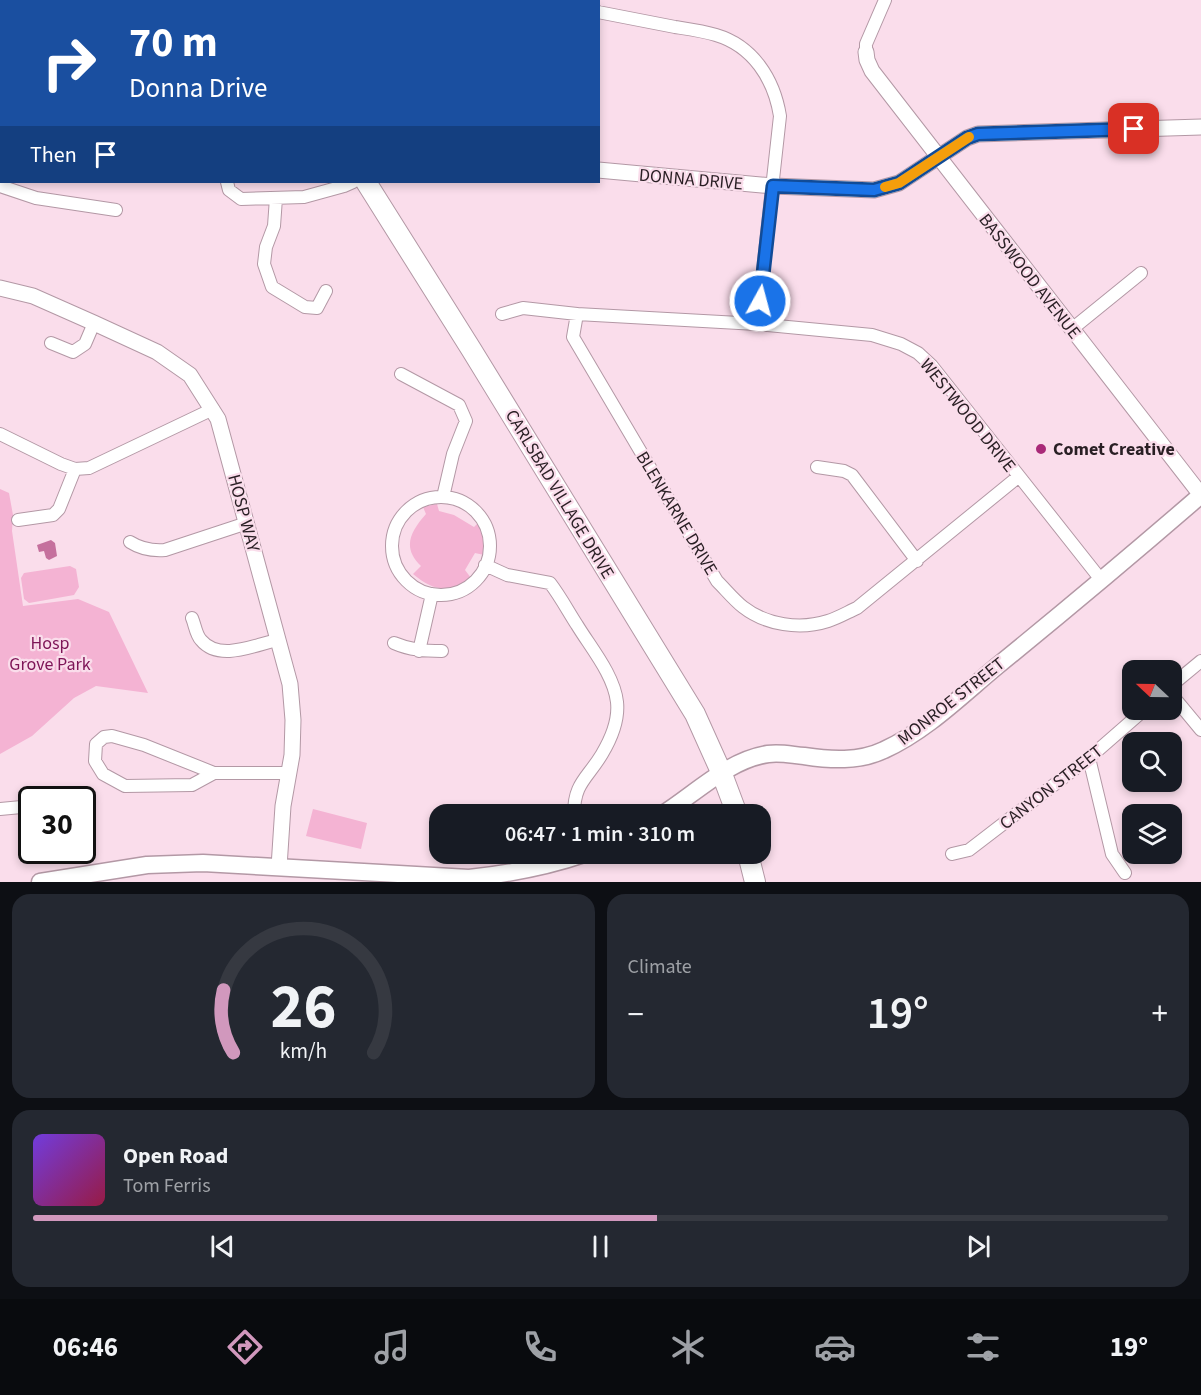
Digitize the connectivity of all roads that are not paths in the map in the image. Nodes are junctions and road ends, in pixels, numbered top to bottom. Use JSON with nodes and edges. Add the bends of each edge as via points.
{"nodes":[{"id":1,"x":885,"y":0,"type":"edge"},
{"id":2,"x":600,"y":12,"type":"edge"},
{"id":3,"x":866,"y":52,"type":"joint"},
{"id":4,"x":1201,"y":127,"type":"edge"},
{"id":5,"x":938,"y":156,"type":"junction"},
{"id":6,"x":600,"y":170,"type":"edge"},
{"id":7,"x":227,"y":183,"type":"edge"},
{"id":8,"x":351,"y":183,"type":"edge"},
{"id":9,"x":367,"y":183,"type":"edge"},
{"id":10,"x":0,"y":186,"type":"edge"},
{"id":11,"x":773,"y":186,"type":"junction"},
{"id":12,"x":276,"y":198,"type":"junction"},
{"id":13,"x":116,"y":210,"type":"dead end"},
{"id":14,"x":1141,"y":273,"type":"dead end"},
{"id":15,"x":0,"y":288,"type":"edge"},
{"id":16,"x":326,"y":291,"type":"dead end"},
{"id":17,"x":502,"y":314,"type":"dead end"},
{"id":18,"x":577,"y":314,"type":"junction"},
{"id":19,"x":94,"y":323,"type":"junction"},
{"id":20,"x":757,"y":324,"type":"junction"},
{"id":21,"x":1072,"y":329,"type":"junction"},
{"id":22,"x":51,"y":343,"type":"dead end"},
{"id":23,"x":401,"y":374,"type":"dead end"},
{"id":24,"x":213,"y":409,"type":"junction"},
{"id":25,"x":0,"y":434,"type":"edge"},
{"id":26,"x":817,"y":467,"type":"dead end"},
{"id":27,"x":75,"y":469,"type":"junction"},
{"id":28,"x":1018,"y":477,"type":"junction"},
{"id":29,"x":1201,"y":495,"type":"edge"},
{"id":30,"x":443,"y":497,"type":"junction"},
{"id":31,"x":18,"y":520,"type":"dead end"},
{"id":32,"x":247,"y":523,"type":"junction"},
{"id":33,"x":130,"y":542,"type":"dead end"},
{"id":34,"x":916,"y":561,"type":"junction"},
{"id":35,"x":486,"y":565,"type":"junction"},
{"id":36,"x":1102,"y":581,"type":"junction"},
{"id":37,"x":432,"y":594,"type":"junction"},
{"id":38,"x":192,"y":618,"type":"dead end"},
{"id":39,"x":277,"y":640,"type":"junction"},
{"id":40,"x":394,"y":643,"type":"dead end"},
{"id":41,"x":419,"y":651,"type":"junction"},
{"id":42,"x":442,"y":651,"type":"dead end"},
{"id":43,"x":1201,"y":661,"type":"edge"},
{"id":44,"x":1182,"y":677,"type":"edge"},
{"id":45,"x":1182,"y":707,"type":"edge"},
{"id":46,"x":1133,"y":720,"type":"edge"},
{"id":47,"x":1201,"y":730,"type":"edge"},
{"id":48,"x":1089,"y":758,"type":"junction"},
{"id":49,"x":214,"y":773,"type":"junction"},
{"id":50,"x":290,"y":773,"type":"junction"},
{"id":51,"x":722,"y":774,"type":"junction"},
{"id":52,"x":574,"y":804,"type":"edge"},
{"id":53,"x":678,"y":804,"type":"edge"},
{"id":54,"x":733,"y":804,"type":"edge"},
{"id":55,"x":18,"y":807,"type":"edge"},
{"id":56,"x":0,"y":808,"type":"edge"},
{"id":57,"x":952,"y":854,"type":"dead end"},
{"id":58,"x":551,"y":864,"type":"edge"},
{"id":59,"x":750,"y":864,"type":"edge"},
{"id":60,"x":279,"y":867,"type":"junction"},
{"id":61,"x":1125,"y":873,"type":"dead end"},
{"id":62,"x":40,"y":882,"type":"edge"},
{"id":63,"x":755,"y":882,"type":"edge"}],
"edges":[{"from":1,"to":3,"type":"street"},
{"from":2,"to":11,"type":"street","via":[[717,35],[753,56],[770,79],[778,102]]},
{"from":3,"to":5,"type":"street","name":"BASSWOOD AVENUE","via":[[872,71]]},
{"from":4,"to":5,"type":"street","name":"DONNA DRIVE","via":[[978,134]]},
{"from":5,"to":11,"type":"street","name":"DONNA DRIVE","via":[[899,183],[874,190]]},
{"from":5,"to":21,"type":"street","name":"BASSWOOD AVENUE"},
{"from":6,"to":11,"type":"street","name":"DONNA DRIVE"},
{"from":7,"to":12,"type":"street","via":[[229,190],[241,199]]},
{"from":8,"to":12,"type":"street","via":[[304,197]]},
{"from":9,"to":51,"type":"main road","name":"CARLSBAD VILLAGE DRIVE","via":[[695,714]]},
{"from":10,"to":13,"type":"street","via":[[36,198]]},
{"from":11,"to":20,"type":"street"},
{"from":12,"to":16,"type":"street","via":[[274,226],[264,264],[272,286],[305,308],[317,308]]},
{"from":14,"to":21,"type":"street"},
{"from":15,"to":19,"type":"street","name":"HOSP WAY","via":[[33,296]]},
{"from":17,"to":18,"type":"street","name":"WESTWOOD DRIVE","via":[[523,308]]},
{"from":18,"to":20,"type":"street","name":"WESTWOOD DRIVE"},
{"from":18,"to":34,"type":"street","name":"BLENKARNE DRIVE","via":[[573,337],[717,581],[742,606],[769,621],[792,625],[827,622],[857,608]]},
{"from":19,"to":22,"type":"street","via":[[85,344],[73,352]]},
{"from":19,"to":24,"type":"street","name":"HOSP WAY","via":[[178,366],[190,375]]},
{"from":20,"to":28,"type":"street","name":"WESTWOOD DRIVE","via":[[872,335],[918,353]]},
{"from":21,"to":29,"type":"street","name":"BASSWOOD AVENUE"},
{"from":23,"to":30,"type":"street","via":[[459,405],[466,421]]},
{"from":24,"to":27,"type":"street","via":[[89,468]]},
{"from":24,"to":32,"type":"street","name":"HOSP WAY"},
{"from":25,"to":27,"type":"street"},
{"from":26,"to":34,"type":"street","via":[[852,475]]},
{"from":27,"to":31,"type":"street","via":[[59,509],[52,515]]},
{"from":28,"to":34,"type":"street","name":"BLENKARNE DRIVE"},
{"from":28,"to":36,"type":"street","name":"WESTWOOD DRIVE"},
{"from":29,"to":36,"type":"main road","name":"MONROE STREET"},
{"from":30,"to":35,"type":"street","via":[[469,505],[483,520],[490,542]]},
{"from":30,"to":37,"type":"street","via":[[420,502],[408,510],[393,538],[394,557],[401,573],[413,586]]},
{"from":32,"to":33,"type":"street","via":[[165,550]]},
{"from":32,"to":39,"type":"street","name":"HOSP WAY"},
{"from":35,"to":37,"type":"street","via":[[463,590]]},
{"from":35,"to":52,"type":"street","via":[[549,583],[611,681],[617,702],[612,735],[578,787]]},
{"from":36,"to":51,"type":"main road","name":"MONROE STREET","via":[[917,731],[882,751],[835,759],[771,753],[741,762]]},
{"from":37,"to":41,"type":"street"},
{"from":38,"to":39,"type":"street","via":[[200,639],[223,652]]},
{"from":39,"to":50,"type":"street","name":"HOSP WAY","via":[[290,684]]},
{"from":40,"to":41,"type":"street"},
{"from":41,"to":42,"type":"street"},
{"from":43,"to":44,"type":"street"},
{"from":45,"to":47,"type":"street"},
{"from":46,"to":48,"type":"street","name":"CANYON STREET"},
{"from":48,"to":57,"type":"street","name":"CANYON STREET","via":[[969,850]]},
{"from":48,"to":61,"type":"street","via":[[1112,854]]},
{"from":49,"to":49,"type":"street","via":[[112,736],[96,744],[94,761],[103,774],[125,786],[192,785]]},
{"from":49,"to":50,"type":"street"},
{"from":50,"to":60,"type":"street","name":"HOSP WAY","via":[[283,806]]},
{"from":51,"to":53,"type":"main road","name":"MONROE STREET"},
{"from":51,"to":54,"type":"main road","name":"CARLSBAD VILLAGE DRIVE"},
{"from":55,"to":56,"type":"street"},
{"from":58,"to":60,"type":"main road","via":[[468,878]]},
{"from":59,"to":63,"type":"main road"},
{"from":60,"to":62,"type":"main road","via":[[147,865]]}]}
